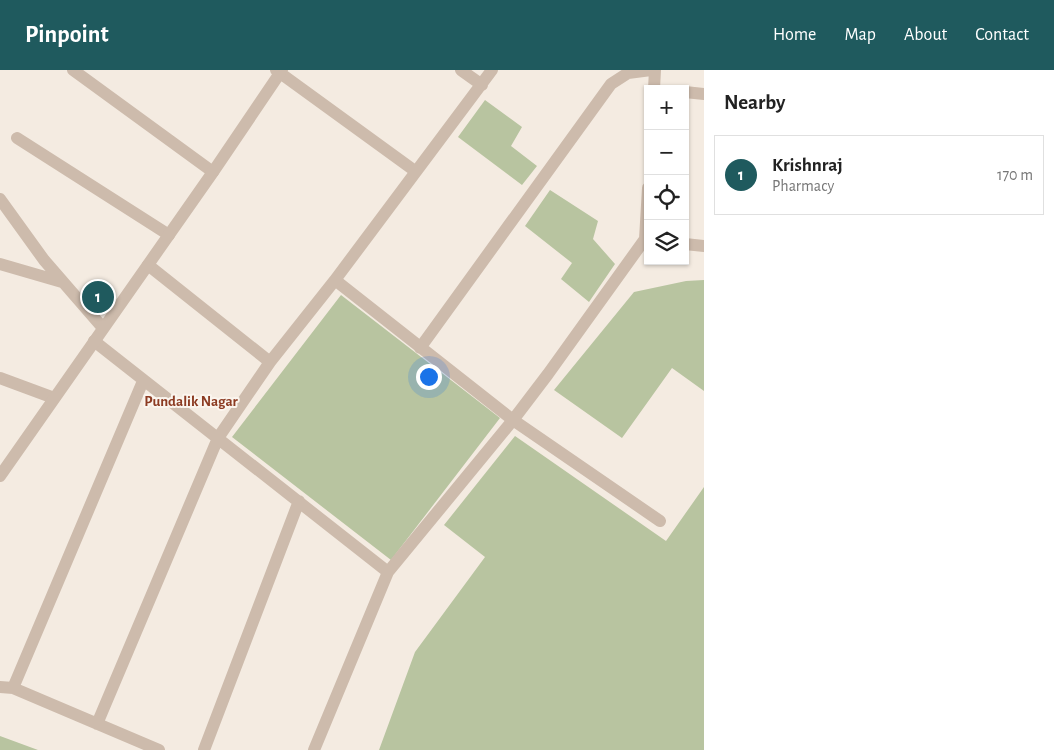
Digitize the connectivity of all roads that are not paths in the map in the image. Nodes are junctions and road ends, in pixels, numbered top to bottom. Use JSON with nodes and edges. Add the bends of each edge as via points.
{"nodes":[{"id":1,"x":73,"y":70,"type":"edge"},
{"id":2,"x":461,"y":70,"type":"edge"},
{"id":3,"x":492,"y":70,"type":"edge"},
{"id":4,"x":651,"y":70,"type":"edge"},
{"id":5,"x":655,"y":70,"type":"edge"},
{"id":6,"x":279,"y":71,"type":"edge"},
{"id":7,"x":482,"y":85,"type":"junction"},
{"id":8,"x":654,"y":85,"type":"edge"},
{"id":9,"x":689,"y":92,"type":"edge"},
{"id":10,"x":704,"y":94,"type":"edge"},
{"id":11,"x":17,"y":138,"type":"dead end"},
{"id":12,"x":415,"y":170,"type":"junction"},
{"id":13,"x":213,"y":172,"type":"junction"},
{"id":14,"x":0,"y":198,"type":"edge"},
{"id":15,"x":169,"y":235,"type":"junction"},
{"id":16,"x":644,"y":243,"type":"edge"},
{"id":17,"x":689,"y":244,"type":"edge"},
{"id":18,"x":704,"y":246,"type":"edge"},
{"id":19,"x":0,"y":264,"type":"edge"},
{"id":20,"x":148,"y":265,"type":"junction"},
{"id":21,"x":335,"y":280,"type":"junction"},
{"id":22,"x":62,"y":282,"type":"junction"},
{"id":23,"x":103,"y":328,"type":"junction"},
{"id":24,"x":94,"y":341,"type":"junction"},
{"id":25,"x":420,"y":348,"type":"junction"},
{"id":26,"x":270,"y":362,"type":"junction"},
{"id":27,"x":0,"y":378,"type":"edge"},
{"id":28,"x":144,"y":380,"type":"junction"},
{"id":29,"x":54,"y":398,"type":"junction"},
{"id":30,"x":513,"y":420,"type":"junction"},
{"id":31,"x":218,"y":438,"type":"junction"},
{"id":32,"x":0,"y":476,"type":"edge"},
{"id":33,"x":299,"y":501,"type":"junction"},
{"id":34,"x":660,"y":521,"type":"dead end"},
{"id":35,"x":388,"y":572,"type":"junction"},
{"id":36,"x":6,"y":687,"type":"edge"},
{"id":37,"x":97,"y":724,"type":"junction"},
{"id":38,"x":159,"y":750,"type":"edge"},
{"id":39,"x":204,"y":750,"type":"edge"},
{"id":40,"x":314,"y":750,"type":"edge"}],
"edges":[{"from":1,"to":13,"type":"street"},
{"from":2,"to":7,"type":"street"},
{"from":3,"to":7,"type":"street"},
{"from":4,"to":25,"type":"street","via":[[628,73],[611,84]]},
{"from":5,"to":8,"type":"street"},
{"from":6,"to":12,"type":"street"},
{"from":6,"to":13,"type":"street"},
{"from":7,"to":12,"type":"street"},
{"from":9,"to":10,"type":"street"},
{"from":11,"to":15,"type":"street"},
{"from":12,"to":21,"type":"street"},
{"from":13,"to":15,"type":"street"},
{"from":14,"to":22,"type":"street"},
{"from":15,"to":20,"type":"street"},
{"from":16,"to":30,"type":"street"},
{"from":17,"to":18,"type":"street"},
{"from":19,"to":22,"type":"street"},
{"from":20,"to":23,"type":"street"},
{"from":20,"to":26,"type":"street"},
{"from":21,"to":25,"type":"street"},
{"from":21,"to":26,"type":"street"},
{"from":22,"to":23,"type":"street"},
{"from":23,"to":24,"type":"street"},
{"from":24,"to":28,"type":"street"},
{"from":24,"to":29,"type":"street"},
{"from":25,"to":30,"type":"street"},
{"from":26,"to":31,"type":"street"},
{"from":27,"to":29,"type":"street"},
{"from":28,"to":31,"type":"street"},
{"from":28,"to":36,"type":"street"},
{"from":29,"to":32,"type":"street"},
{"from":30,"to":34,"type":"street"},
{"from":30,"to":35,"type":"street"},
{"from":31,"to":33,"type":"street"},
{"from":31,"to":37,"type":"street"},
{"from":33,"to":35,"type":"street"},
{"from":33,"to":39,"type":"street"},
{"from":35,"to":40,"type":"street"},
{"from":36,"to":37,"type":"street"},
{"from":37,"to":38,"type":"street"}]}
